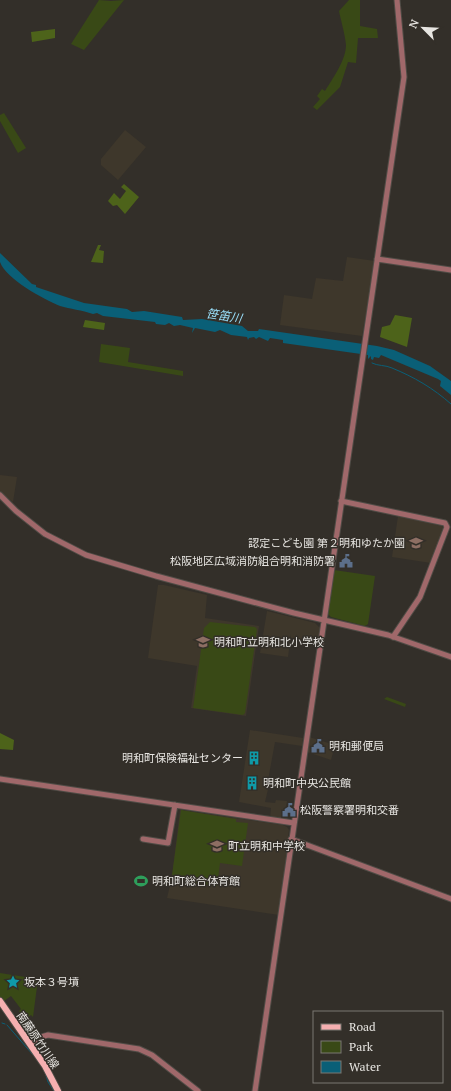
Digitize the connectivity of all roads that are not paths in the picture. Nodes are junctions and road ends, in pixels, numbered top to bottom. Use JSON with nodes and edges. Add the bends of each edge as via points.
{"nodes":[{"id":1,"x":397,"y":0,"type":"edge"},
{"id":2,"x":377,"y":259,"type":"junction"},
{"id":3,"x":451,"y":270,"type":"edge"},
{"id":4,"x":0,"y":495,"type":"edge"},
{"id":5,"x":341,"y":502,"type":"junction"},
{"id":6,"x":324,"y":620,"type":"junction"},
{"id":7,"x":394,"y":637,"type":"junction"},
{"id":8,"x":451,"y":657,"type":"edge"},
{"id":9,"x":0,"y":779,"type":"edge"},
{"id":10,"x":175,"y":805,"type":"junction"},
{"id":11,"x":294,"y":823,"type":"junction"},
{"id":12,"x":143,"y":839,"type":"dead end"},
{"id":13,"x":291,"y":839,"type":"junction"},
{"id":14,"x":451,"y":899,"type":"edge"},
{"id":15,"x":0,"y":1001,"type":"edge"},
{"id":16,"x":30,"y":1044,"type":"junction"},
{"id":17,"x":58,"y":1091,"type":"edge"},
{"id":18,"x":198,"y":1091,"type":"edge"},
{"id":19,"x":255,"y":1091,"type":"edge"}],
"edges":[{"from":1,"to":2,"type":"street","via":[[404,77]]},
{"from":2,"to":3,"type":"street"},
{"from":2,"to":5,"type":"street"},
{"from":4,"to":6,"type":"street","via":[[45,534],[86,555]]},
{"from":5,"to":6,"type":"street"},
{"from":5,"to":7,"type":"street","via":[[445,523],[447,527],[420,597]]},
{"from":6,"to":7,"type":"street"},
{"from":6,"to":11,"type":"street"},
{"from":7,"to":8,"type":"street"},
{"from":9,"to":10,"type":"street"},
{"from":10,"to":11,"type":"street"},
{"from":10,"to":12,"type":"street","via":[[168,843]]},
{"from":11,"to":13,"type":"street"},
{"from":13,"to":14,"type":"street"},
{"from":13,"to":19,"type":"street"},
{"from":15,"to":16,"type":"main road","name":"南藤原竹川線"},
{"from":16,"to":17,"type":"main road","name":"南藤原竹川線"},
{"from":16,"to":18,"type":"street","via":[[41,1036],[49,1035],[139,1049]]}]}
